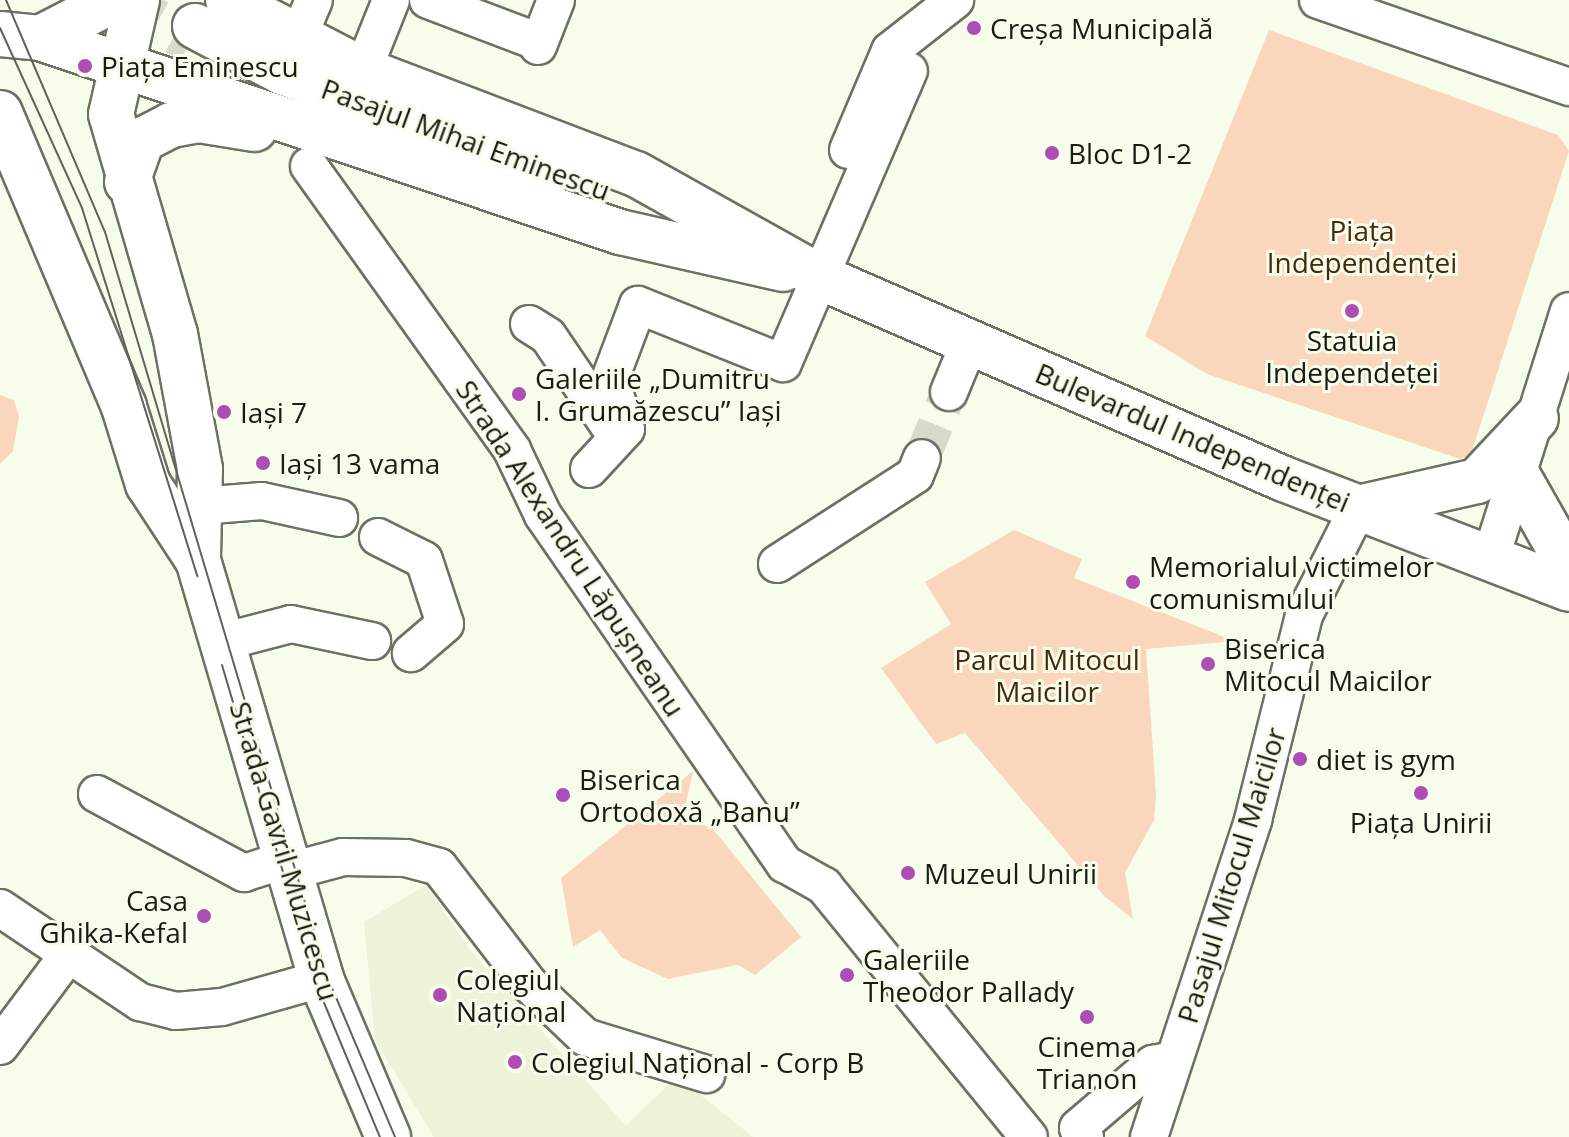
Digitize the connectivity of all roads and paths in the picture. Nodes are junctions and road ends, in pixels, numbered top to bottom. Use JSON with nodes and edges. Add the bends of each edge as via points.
{"nodes":[{"id":1,"x":114,"y":0,"type":"edge"},
{"id":2,"x":137,"y":0,"type":"edge"},
{"id":3,"x":314,"y":0,"type":"edge"},
{"id":4,"x":391,"y":0,"type":"edge"},
{"id":5,"x":428,"y":0,"type":"edge"},
{"id":6,"x":556,"y":0,"type":"edge"},
{"id":7,"x":955,"y":0,"type":"edge"},
{"id":8,"x":1318,"y":0,"type":"edge"},
{"id":9,"x":205,"y":22,"type":"edge"},
{"id":10,"x":20,"y":36,"type":"edge"},
{"id":11,"x":297,"y":40,"type":"junction"},
{"id":12,"x":124,"y":65,"type":"junction"},
{"id":13,"x":363,"y":70,"type":"junction"},
{"id":14,"x":909,"y":71,"type":"dead end"},
{"id":15,"x":1569,"y":87,"type":"edge"},
{"id":16,"x":0,"y":113,"type":"edge"},
{"id":17,"x":324,"y":152,"type":"junction"},
{"id":18,"x":127,"y":182,"type":"junction"},
{"id":19,"x":739,"y":245,"type":"junction"},
{"id":20,"x":810,"y":271,"type":"junction"},
{"id":21,"x":1569,"y":311,"type":"edge"},
{"id":22,"x":529,"y":324,"type":"dead end"},
{"id":23,"x":970,"y":341,"type":"junction"},
{"id":24,"x":949,"y":392,"type":"tunnel mouth"},
{"id":25,"x":1536,"y":418,"type":"junction"},
{"id":26,"x":618,"y":438,"type":"junction"},
{"id":27,"x":922,"y":458,"type":"tunnel mouth"},
{"id":28,"x":589,"y":469,"type":"dead end"},
{"id":29,"x":1518,"y":476,"type":"junction"},
{"id":30,"x":200,"y":506,"type":"junction"},
{"id":31,"x":1358,"y":508,"type":"junction"},
{"id":32,"x":339,"y":518,"type":"dead end"},
{"id":33,"x":378,"y":537,"type":"dead end"},
{"id":34,"x":198,"y":560,"type":"junction"},
{"id":35,"x":1490,"y":560,"type":"junction"},
{"id":36,"x":777,"y":564,"type":"dead end"},
{"id":37,"x":1569,"y":566,"type":"edge"},
{"id":38,"x":1569,"y":589,"type":"edge"},
{"id":39,"x":372,"y":641,"type":"dead end"},
{"id":40,"x":222,"y":642,"type":"junction"},
{"id":41,"x":411,"y":653,"type":"dead end"},
{"id":42,"x":97,"y":794,"type":"dead end"},
{"id":43,"x":286,"y":866,"type":"junction"},
{"id":44,"x":0,"y":908,"type":"edge"},
{"id":45,"x":68,"y":955,"type":"junction"},
{"id":46,"x":321,"y":979,"type":"junction"},
{"id":47,"x":0,"y":1046,"type":"edge"},
{"id":48,"x":1168,"y":1061,"type":"junction"},
{"id":49,"x":706,"y":1074,"type":"dead end"},
{"id":50,"x":388,"y":1137,"type":"edge"},
{"id":51,"x":1029,"y":1137,"type":"edge"},
{"id":52,"x":1085,"y":1137,"type":"edge"},
{"id":53,"x":1149,"y":1137,"type":"edge"}],
"edges":[{"from":1,"to":10,"type":"main road"},
{"from":2,"to":12,"type":"main road","name":"Strada Gavril Muzicescu"},
{"from":3,"to":11,"type":"street"},
{"from":4,"to":13,"type":"street"},
{"from":5,"to":6,"type":"street","via":[[538,44]]},
{"from":7,"to":20,"type":"street","via":[[890,51]]},
{"from":8,"to":15,"type":"street"},
{"from":9,"to":11,"type":"main road"},
{"from":9,"to":19,"type":"main road","name":"Pasajul Mihai Eminescu","via":[[413,138]]},
{"from":10,"to":12,"type":"main road"},
{"from":11,"to":13,"type":"main road"},
{"from":12,"to":17,"type":"main road"},
{"from":12,"to":18,"type":"main road","name":"Strada Gavril Muzicescu","via":[[111,114]]},
{"from":13,"to":19,"type":"main road","via":[[636,174]]},
{"from":14,"to":20,"type":"street"},
{"from":16,"to":34,"type":"main road","name":"Strada Gavril Muzicescu","via":[[124,407],[148,484]]},
{"from":17,"to":18,"type":"main road","via":[[199,120],[171,125],[142,140]]},
{"from":17,"to":19,"type":"main road","via":[[620,232]]},
{"from":17,"to":51,"type":"street","name":"Strada Alexandru Lăpușneanu","via":[[512,450],[543,515],[785,864],[824,886]]},
{"from":18,"to":30,"type":"main road","name":"Strada Gavril Muzicescu","via":[[175,334],[200,469]]},
{"from":19,"to":20,"type":"main road","name":"Bulevardul Independenței"},
{"from":20,"to":23,"type":"main road","name":"Bulevardul Independenței"},
{"from":20,"to":26,"type":"street","via":[[783,363],[638,305],[610,379],[624,412],[626,429]]},
{"from":21,"to":25,"type":"street"},
{"from":22,"to":26,"type":"street","via":[[548,336]]},
{"from":23,"to":24,"type":"street"},
{"from":23,"to":31,"type":"main road","name":"Bulevardul Independenței"},
{"from":25,"to":29,"type":"street"},
{"from":25,"to":31,"type":"main road","via":[[1477,481]]},
{"from":26,"to":28,"type":"street"},
{"from":27,"to":36,"type":"street","via":[[915,475]]},
{"from":29,"to":35,"type":"street"},
{"from":29,"to":37,"type":"main road"},
{"from":30,"to":32,"type":"street","via":[[262,501]]},
{"from":30,"to":34,"type":"main road","name":"Strada Gavril Muzicescu"},
{"from":31,"to":35,"type":"main road","name":"Bulevardul Independenței"},
{"from":31,"to":48,"type":"street","name":"Pasajul Mitocul Maicilor","via":[[1304,615],[1195,1014]]},
{"from":33,"to":41,"type":"street","via":[[424,560],[445,624]]},
{"from":34,"to":40,"type":"main road","name":"Strada Gavril Muzicescu"},
{"from":35,"to":38,"type":"main road","name":"Bulevardul Independenței"},
{"from":39,"to":40,"type":"street","via":[[291,624]]},
{"from":40,"to":43,"type":"main road","name":"Strada Gavril Muzicescu"},
{"from":42,"to":43,"type":"street","via":[[244,873]]},
{"from":43,"to":46,"type":"main road","name":"Strada Gavril Muzicescu"},
{"from":43,"to":49,"type":"street","via":[[343,857],[406,858],[439,867],[529,984],[585,1037]]},
{"from":44,"to":45,"type":"street"},
{"from":45,"to":46,"type":"street","via":[[140,1002],[176,1011],[222,1007]]},
{"from":45,"to":47,"type":"street"},
{"from":46,"to":50,"type":"main road","name":"Strada Gavril Muzicescu"},
{"from":48,"to":52,"type":"street","via":[[1153,1064],[1078,1128]]},
{"from":48,"to":53,"type":"street","name":"Pasajul Mitocul Maicilor"}]}
